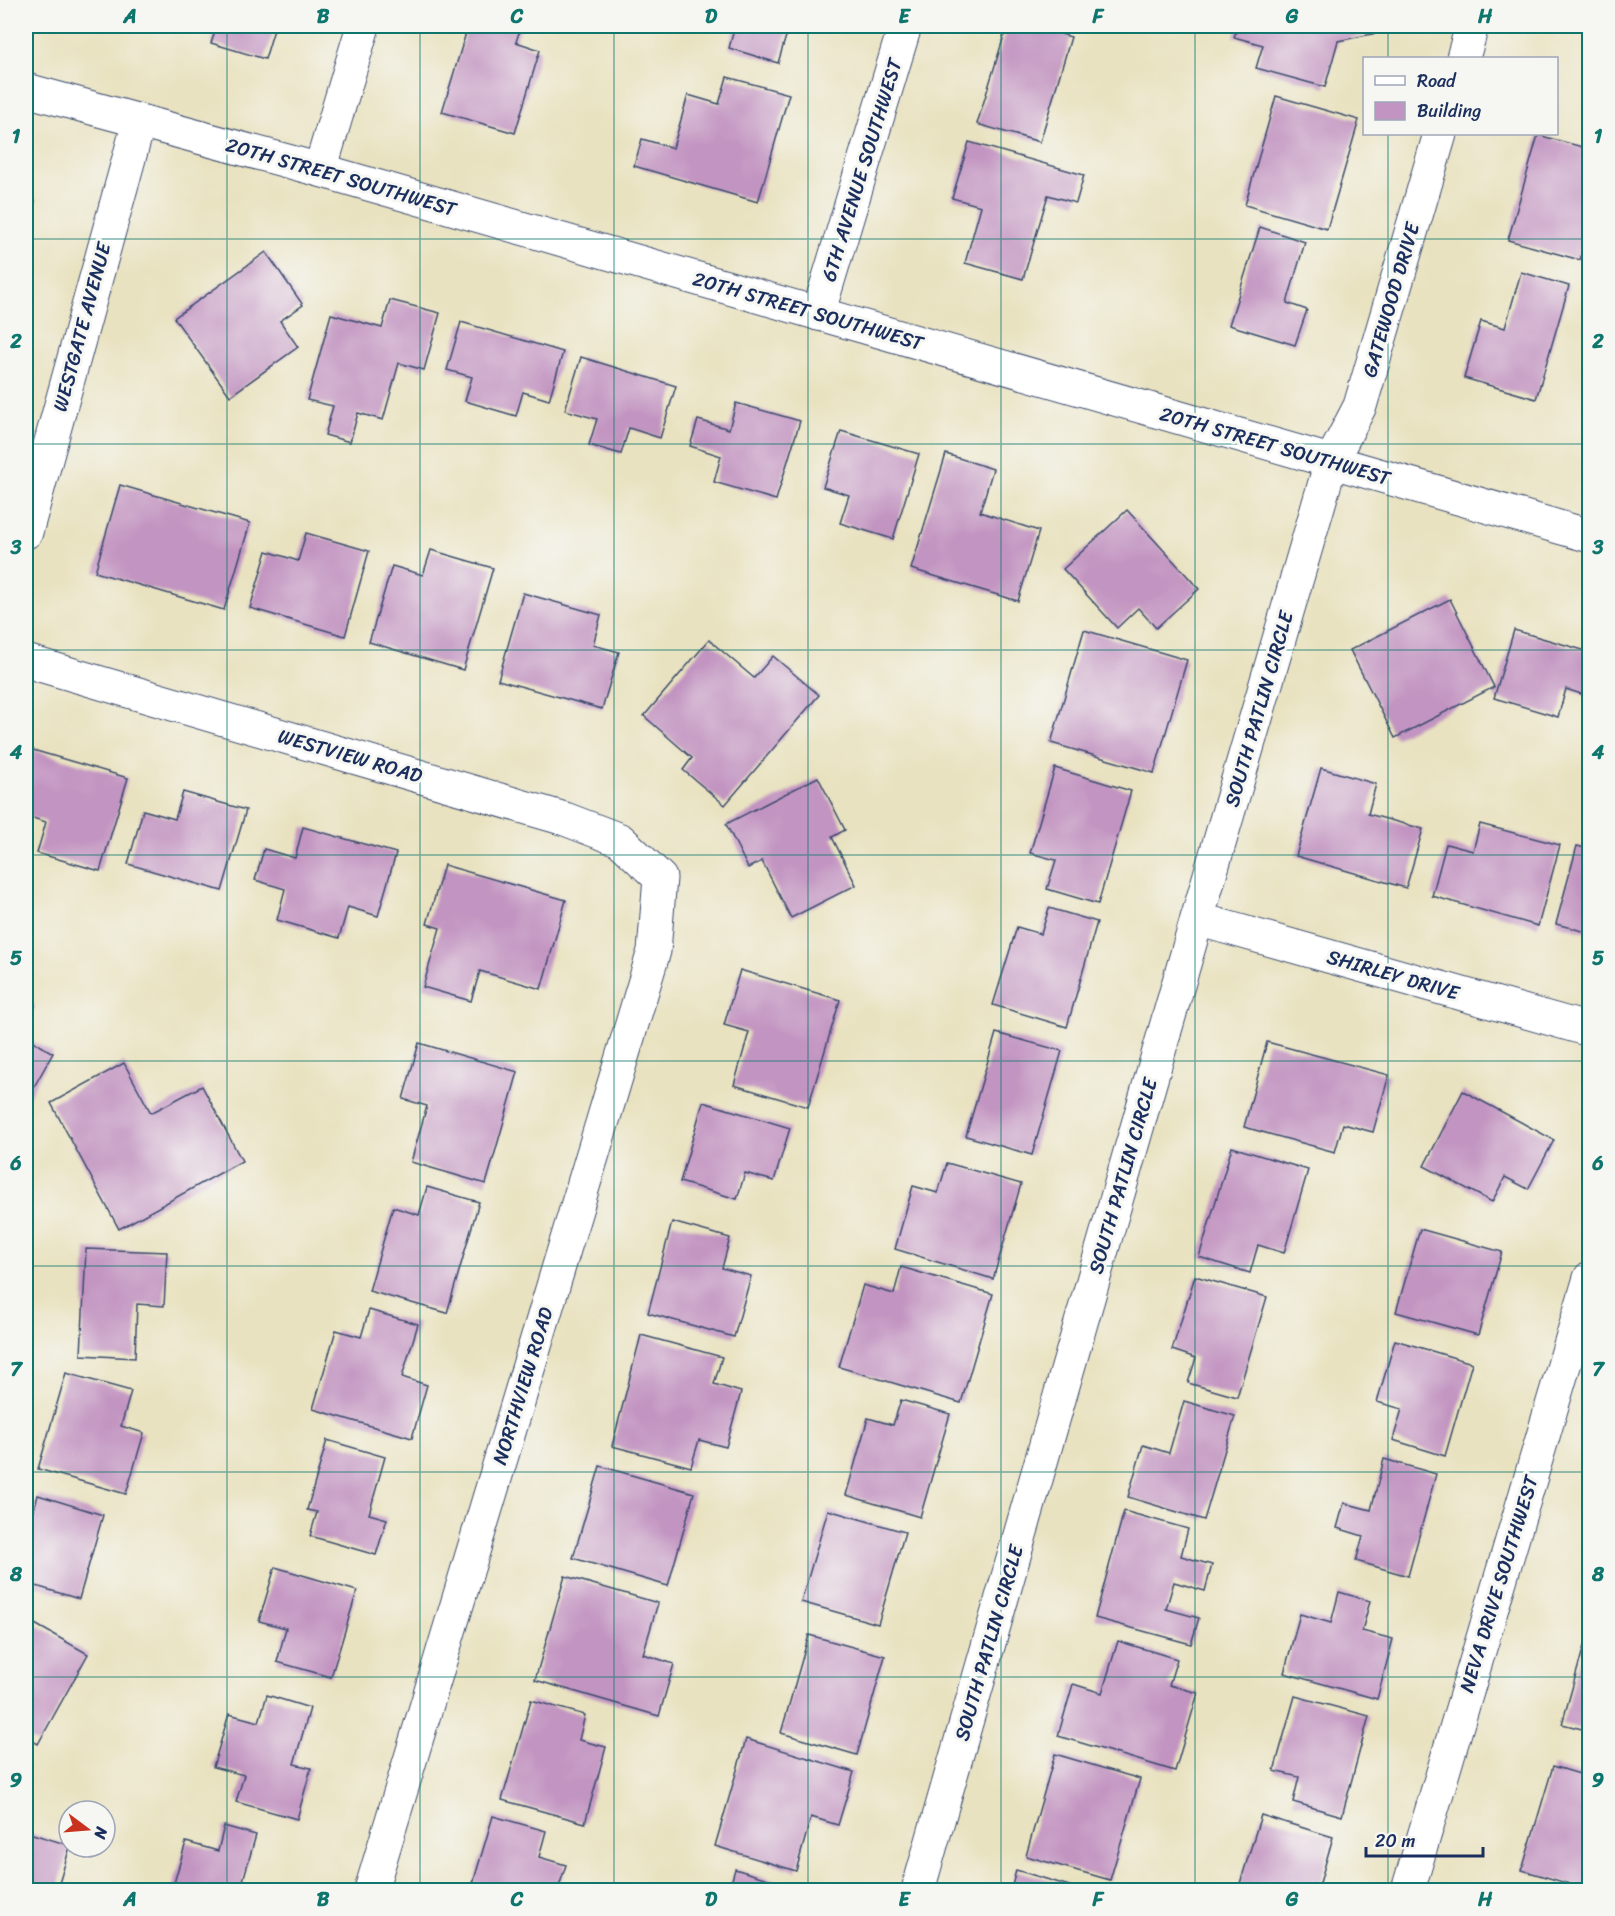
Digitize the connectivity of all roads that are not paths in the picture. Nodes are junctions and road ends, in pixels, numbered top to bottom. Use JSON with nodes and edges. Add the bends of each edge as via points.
{"nodes":[{"id":1,"x":363,"y":26,"type":"edge"},
{"id":2,"x":905,"y":26,"type":"edge"},
{"id":3,"x":1472,"y":26,"type":"edge"},
{"id":4,"x":1462,"y":57,"type":"edge"},
{"id":5,"x":26,"y":90,"type":"edge"},
{"id":6,"x":139,"y":122,"type":"junction"},
{"id":7,"x":1440,"y":135,"type":"edge"},
{"id":8,"x":320,"y":170,"type":"junction"},
{"id":9,"x":818,"y":314,"type":"junction"},
{"id":10,"x":1331,"y":462,"type":"junction"},
{"id":11,"x":26,"y":532,"type":"edge"},
{"id":12,"x":1590,"y":536,"type":"edge"},
{"id":13,"x":26,"y":661,"type":"edge"},
{"id":14,"x":660,"y":878,"type":"joint"},
{"id":15,"x":1197,"y":919,"type":"junction"},
{"id":16,"x":1590,"y":1030,"type":"edge"},
{"id":17,"x":1590,"y":1278,"type":"edge"},
{"id":18,"x":371,"y":1890,"type":"edge"},
{"id":19,"x":918,"y":1890,"type":"edge"},
{"id":20,"x":1408,"y":1890,"type":"edge"}],
"edges":[{"from":1,"to":8,"type":"street"},
{"from":2,"to":9,"type":"street","name":"6TH AVENUE SOUTHWEST"},
{"from":3,"to":4,"type":"street"},
{"from":5,"to":6,"type":"street","name":"20TH STREET SOUTHWEST"},
{"from":6,"to":8,"type":"street","name":"20TH STREET SOUTHWEST"},
{"from":6,"to":11,"type":"street","name":"WESTGATE AVENUE"},
{"from":7,"to":10,"type":"street","name":"GATEWOOD DRIVE","via":[[1360,406]]},
{"from":8,"to":9,"type":"street","name":"20TH STREET SOUTHWEST"},
{"from":9,"to":10,"type":"street","name":"20TH STREET SOUTHWEST"},
{"from":10,"to":12,"type":"street","name":"20TH STREET SOUTHWEST"},
{"from":10,"to":15,"type":"street","name":"SOUTH PATLIN CIRCLE"},
{"from":13,"to":14,"type":"street","name":"WESTVIEW ROAD","via":[[565,819],[620,840]]},
{"from":14,"to":18,"type":"street","name":"NORTHVIEW ROAD","via":[[654,951]]},
{"from":15,"to":16,"type":"street","name":"SHIRLEY DRIVE"},
{"from":15,"to":19,"type":"street","name":"SOUTH PATLIN CIRCLE"},
{"from":17,"to":20,"type":"street","name":"NEVA DRIVE SOUTHWEST"}]}
